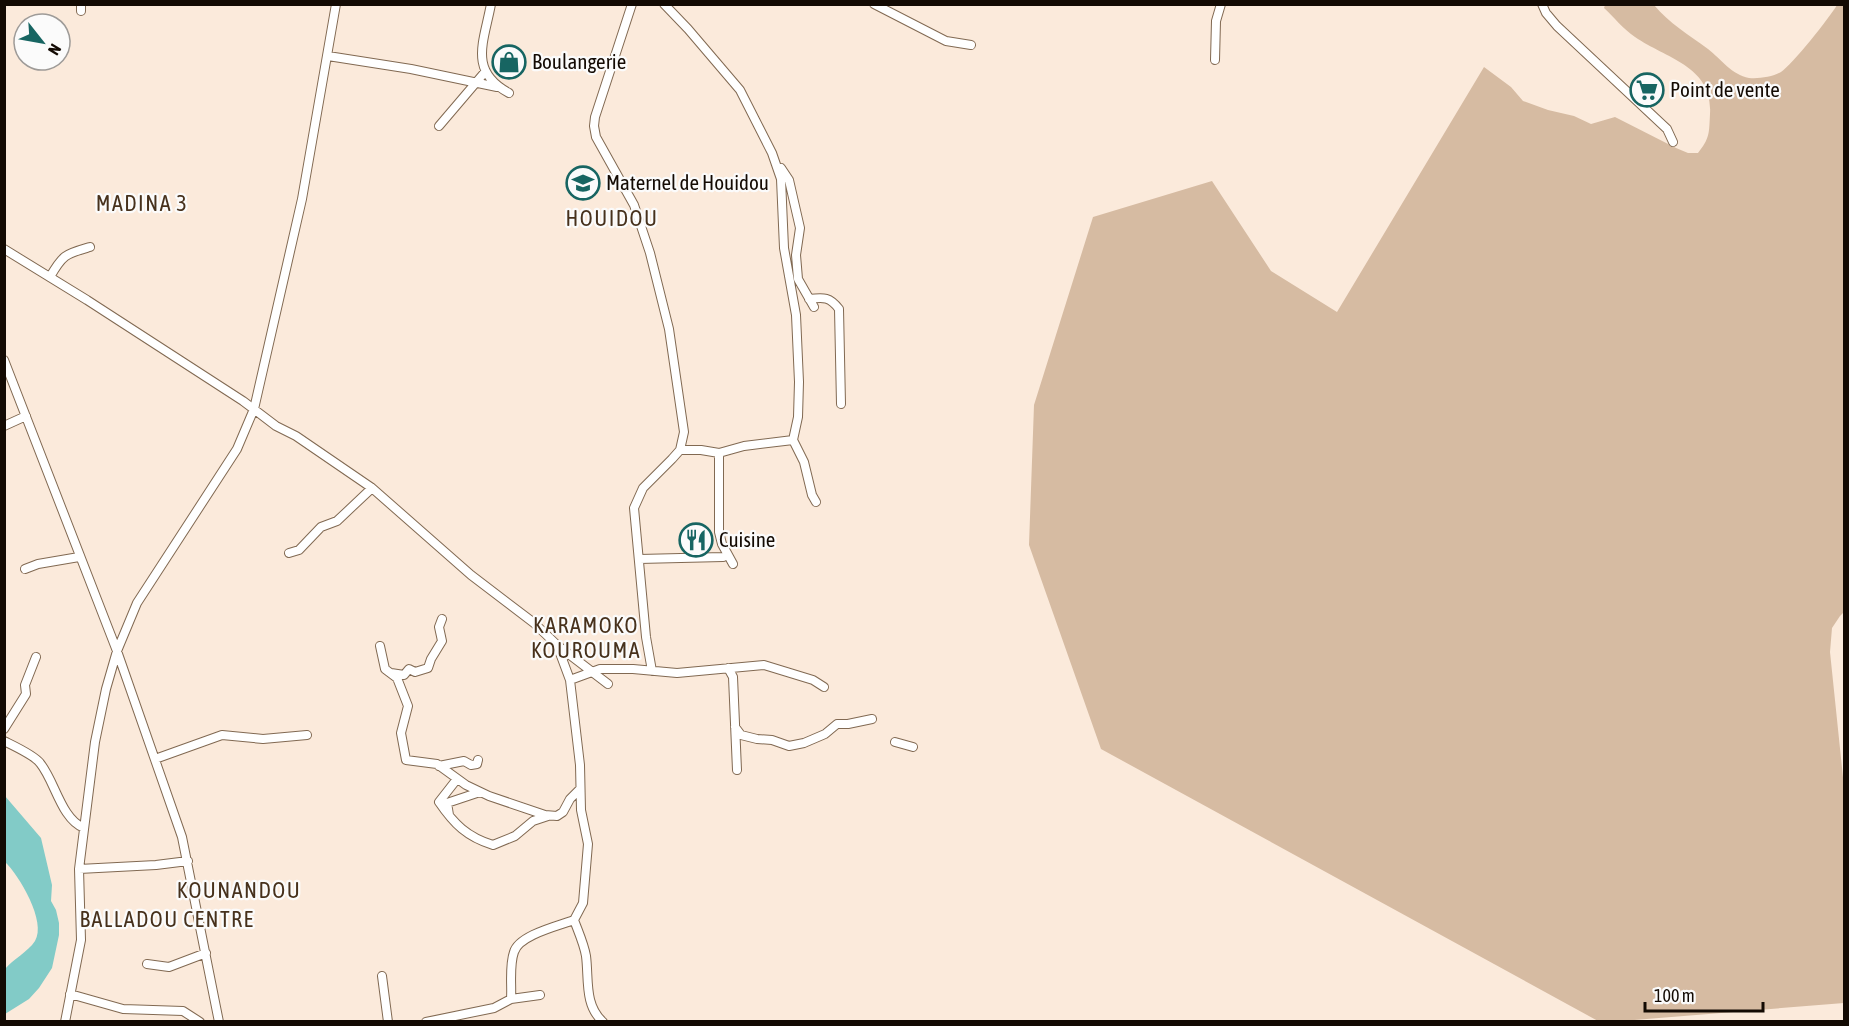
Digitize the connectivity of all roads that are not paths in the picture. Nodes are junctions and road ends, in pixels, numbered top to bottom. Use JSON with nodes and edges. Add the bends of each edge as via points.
{"nodes":[{"id":1,"x":336,"y":4,"type":"edge"},
{"id":2,"x":491,"y":4,"type":"edge"},
{"id":3,"x":632,"y":4,"type":"edge"},
{"id":4,"x":664,"y":4,"type":"edge"},
{"id":5,"x":874,"y":4,"type":"edge"},
{"id":6,"x":1221,"y":4,"type":"edge"},
{"id":7,"x":1542,"y":4,"type":"edge"},
{"id":8,"x":971,"y":45,"type":"dead end"},
{"id":9,"x":328,"y":56,"type":"junction"},
{"id":10,"x":1215,"y":60,"type":"dead end"},
{"id":11,"x":485,"y":72,"type":"junction"},
{"id":12,"x":476,"y":82,"type":"junction"},
{"id":13,"x":497,"y":87,"type":"junction"},
{"id":14,"x":509,"y":93,"type":"dead end"},
{"id":15,"x":439,"y":126,"type":"dead end"},
{"id":16,"x":1673,"y":142,"type":"dead end"},
{"id":17,"x":773,"y":156,"type":"junction"},
{"id":18,"x":90,"y":247,"type":"dead end"},
{"id":19,"x":4,"y":249,"type":"edge"},
{"id":20,"x":50,"y":277,"type":"junction"},
{"id":21,"x":809,"y":299,"type":"junction"},
{"id":22,"x":814,"y":307,"type":"dead end"},
{"id":23,"x":4,"y":360,"type":"edge"},
{"id":24,"x":841,"y":404,"type":"dead end"},
{"id":25,"x":254,"y":409,"type":"junction"},
{"id":26,"x":26,"y":416,"type":"junction"},
{"id":27,"x":4,"y":426,"type":"edge"},
{"id":28,"x":793,"y":440,"type":"junction"},
{"id":29,"x":680,"y":450,"type":"junction"},
{"id":30,"x":718,"y":453,"type":"junction"},
{"id":31,"x":372,"y":488,"type":"junction"},
{"id":32,"x":816,"y":502,"type":"dead end"},
{"id":33,"x":289,"y":553,"type":"dead end"},
{"id":34,"x":79,"y":557,"type":"junction"},
{"id":35,"x":723,"y":557,"type":"dead end"},
{"id":36,"x":639,"y":560,"type":"junction"},
{"id":37,"x":733,"y":564,"type":"dead end"},
{"id":38,"x":25,"y":569,"type":"dead end"},
{"id":39,"x":442,"y":620,"type":"dead end"},
{"id":40,"x":558,"y":645,"type":"junction"},
{"id":41,"x":380,"y":646,"type":"dead end"},
{"id":42,"x":117,"y":651,"type":"junction"},
{"id":43,"x":36,"y":657,"type":"dead end"},
{"id":44,"x":728,"y":668,"type":"junction"},
{"id":45,"x":652,"y":670,"type":"junction"},
{"id":46,"x":592,"y":671,"type":"junction"},
{"id":47,"x":391,"y":673,"type":"junction"},
{"id":48,"x":570,"y":680,"type":"junction"},
{"id":49,"x":609,"y":684,"type":"dead end"},
{"id":50,"x":824,"y":687,"type":"dead end"},
{"id":51,"x":872,"y":720,"type":"dead end"},
{"id":52,"x":735,"y":727,"type":"junction"},
{"id":53,"x":4,"y":729,"type":"edge"},
{"id":54,"x":307,"y":735,"type":"dead end"},
{"id":55,"x":4,"y":741,"type":"edge"},
{"id":56,"x":896,"y":742,"type":"dead end"},
{"id":57,"x":913,"y":747,"type":"dead end"},
{"id":58,"x":155,"y":759,"type":"junction"},
{"id":59,"x":478,"y":760,"type":"dead end"},
{"id":60,"x":439,"y":766,"type":"junction"},
{"id":61,"x":737,"y":770,"type":"dead end"},
{"id":62,"x":457,"y":779,"type":"junction"},
{"id":63,"x":580,"y":789,"type":"junction"},
{"id":64,"x":480,"y":792,"type":"junction"},
{"id":65,"x":449,"y":815,"type":"junction"},
{"id":66,"x":549,"y":816,"type":"junction"},
{"id":67,"x":84,"y":828,"type":"junction"},
{"id":68,"x":188,"y":861,"type":"junction"},
{"id":69,"x":79,"y":869,"type":"junction"},
{"id":70,"x":574,"y":920,"type":"junction"},
{"id":71,"x":206,"y":953,"type":"junction"},
{"id":72,"x":147,"y":964,"type":"dead end"},
{"id":73,"x":382,"y":976,"type":"dead end"},
{"id":74,"x":70,"y":994,"type":"junction"},
{"id":75,"x":540,"y":995,"type":"dead end"},
{"id":76,"x":511,"y":999,"type":"junction"},
{"id":77,"x":64,"y":1022,"type":"edge"},
{"id":78,"x":200,"y":1022,"type":"edge"},
{"id":79,"x":219,"y":1022,"type":"edge"},
{"id":80,"x":388,"y":1022,"type":"edge"},
{"id":81,"x":426,"y":1022,"type":"edge"},
{"id":82,"x":603,"y":1022,"type":"edge"}],
"edges":[{"from":1,"to":9,"type":"street"},
{"from":2,"to":11,"type":"street","via":[[481,54]]},
{"from":3,"to":29,"type":"street","via":[[594,126],[596,137],[634,205],[650,253],[669,329],[684,432]]},
{"from":4,"to":17,"type":"street","via":[[740,90]]},
{"from":5,"to":8,"type":"street","via":[[946,41]]},
{"from":6,"to":10,"type":"street","via":[[1216,21]]},
{"from":7,"to":16,"type":"street","via":[[1557,26],[1667,129]]},
{"from":9,"to":12,"type":"street"},
{"from":9,"to":25,"type":"street","via":[[302,199]]},
{"from":11,"to":12,"type":"street"},
{"from":11,"to":13,"type":"street"},
{"from":12,"to":13,"type":"street"},
{"from":12,"to":15,"type":"street"},
{"from":13,"to":14,"type":"street"},
{"from":17,"to":21,"type":"street","via":[[789,180],[796,207],[800,228],[798,279]]},
{"from":17,"to":28,"type":"street","via":[[783,187],[784,248],[796,315],[799,382]]},
{"from":18,"to":20,"type":"street","via":[[60,259]]},
{"from":19,"to":20,"type":"street"},
{"from":20,"to":25,"type":"street"},
{"from":21,"to":22,"type":"street"},
{"from":21,"to":24,"type":"street","via":[[824,297],[839,309]]},
{"from":23,"to":26,"type":"street"},
{"from":25,"to":31,"type":"street"},
{"from":25,"to":42,"type":"street","via":[[237,449],[137,603]]},
{"from":26,"to":27,"type":"street"},
{"from":26,"to":34,"type":"street"},
{"from":28,"to":30,"type":"street"},
{"from":28,"to":32,"type":"street"},
{"from":29,"to":30,"type":"street"},
{"from":29,"to":36,"type":"street","via":[[644,488],[634,508]]},
{"from":30,"to":37,"type":"street","via":[[719,532]]},
{"from":31,"to":33,"type":"street","via":[[337,521],[321,527],[299,550]]},
{"from":31,"to":40,"type":"street"},
{"from":34,"to":38,"type":"street"},
{"from":34,"to":42,"type":"street"},
{"from":35,"to":36,"type":"street"},
{"from":36,"to":45,"type":"street"},
{"from":39,"to":47,"type":"street","via":[[442,641],[428,668],[415,672],[410,669],[404,675]]},
{"from":40,"to":46,"type":"street"},
{"from":40,"to":48,"type":"street"},
{"from":41,"to":47,"type":"street","via":[[385,669]]},
{"from":42,"to":58,"type":"street"},
{"from":42,"to":67,"type":"street","via":[[95,742]]},
{"from":43,"to":53,"type":"street","via":[[29,670],[26,694]]},
{"from":44,"to":45,"type":"street","via":[[676,673]]},
{"from":44,"to":50,"type":"street","via":[[764,665]]},
{"from":44,"to":52,"type":"street","via":[[733,677]]},
{"from":45,"to":46,"type":"street"},
{"from":46,"to":48,"type":"street"},
{"from":46,"to":49,"type":"street"},
{"from":47,"to":60,"type":"street","via":[[397,678],[408,706],[401,733],[406,760]]},
{"from":48,"to":63,"type":"street"},
{"from":51,"to":52,"type":"street","via":[[837,724],[815,739],[789,746],[741,735]]},
{"from":52,"to":61,"type":"street"},
{"from":54,"to":58,"type":"street","via":[[263,739],[222,735]]},
{"from":55,"to":67,"type":"street","via":[[40,762],[75,825]]},
{"from":56,"to":57,"type":"street"},
{"from":58,"to":68,"type":"street"},
{"from":59,"to":60,"type":"street","via":[[471,765],[464,761]]},
{"from":60,"to":62,"type":"street"},
{"from":62,"to":64,"type":"street"},
{"from":62,"to":65,"type":"street","via":[[439,802]]},
{"from":63,"to":66,"type":"street","via":[[563,812]]},
{"from":63,"to":70,"type":"street","via":[[588,844],[583,903]]},
{"from":64,"to":65,"type":"street","via":[[447,803]]},
{"from":64,"to":66,"type":"street"},
{"from":65,"to":66,"type":"street","via":[[470,836],[493,845]]},
{"from":67,"to":69,"type":"street"},
{"from":68,"to":69,"type":"street"},
{"from":68,"to":71,"type":"street"},
{"from":69,"to":74,"type":"street","via":[[81,940]]},
{"from":70,"to":76,"type":"street","via":[[519,943],[512,961]]},
{"from":70,"to":82,"type":"street","via":[[586,954],[588,992],[594,1014]]},
{"from":71,"to":72,"type":"street","via":[[169,967]]},
{"from":71,"to":79,"type":"street"},
{"from":73,"to":80,"type":"street"},
{"from":74,"to":77,"type":"street"},
{"from":74,"to":78,"type":"street","via":[[123,1009],[183,1011]]},
{"from":75,"to":76,"type":"street"},
{"from":76,"to":81,"type":"street","via":[[494,1008]]}]}
